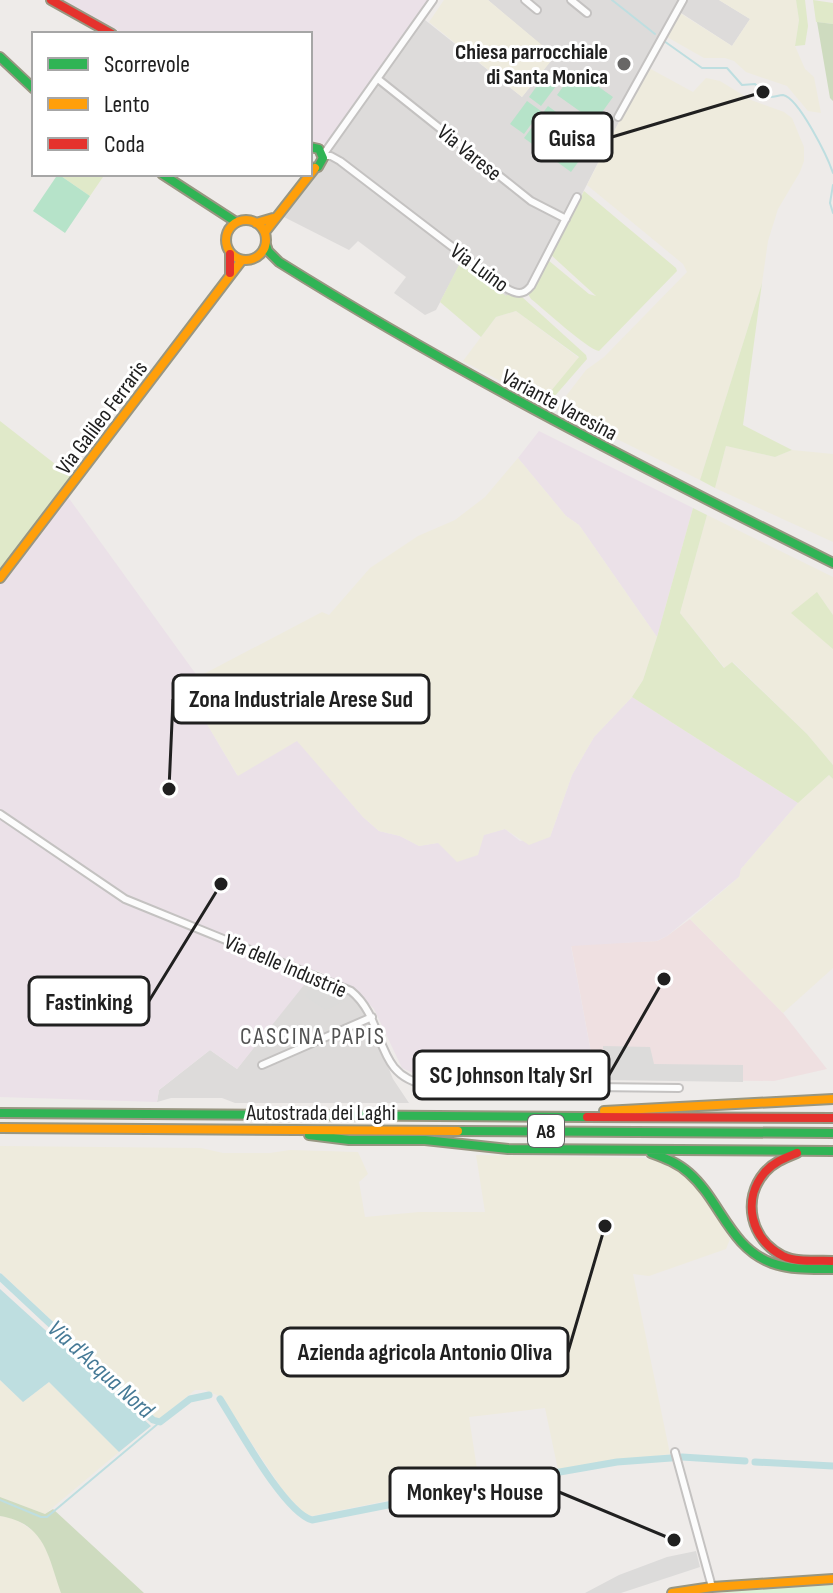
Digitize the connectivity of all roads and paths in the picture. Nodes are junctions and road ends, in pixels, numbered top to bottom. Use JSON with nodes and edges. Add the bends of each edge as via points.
{"nodes":[{"id":1,"x":51,"y":0,"type":"edge"},
{"id":2,"x":433,"y":0,"type":"edge"},
{"id":3,"x":525,"y":0,"type":"edge"},
{"id":4,"x":571,"y":0,"type":"edge"},
{"id":5,"x":683,"y":0,"type":"edge"},
{"id":6,"x":537,"y":10,"type":"dead end"},
{"id":7,"x":587,"y":13,"type":"dead end"},
{"id":8,"x":108,"y":32,"type":"edge"},
{"id":9,"x":0,"y":57,"type":"edge"},
{"id":10,"x":378,"y":79,"type":"junction"},
{"id":11,"x":32,"y":87,"type":"edge"},
{"id":12,"x":618,"y":117,"type":"dead end"},
{"id":13,"x":316,"y":156,"type":"edge"},
{"id":14,"x":165,"y":176,"type":"edge"},
{"id":15,"x":301,"y":176,"type":"edge"},
{"id":16,"x":305,"y":176,"type":"edge"},
{"id":17,"x":294,"y":195,"type":"junction"},
{"id":18,"x":577,"y":197,"type":"dead end"},
{"id":19,"x":217,"y":212,"type":"junction"},
{"id":20,"x":274,"y":218,"type":"junction"},
{"id":21,"x":566,"y":219,"type":"junction"},
{"id":22,"x":236,"y":222,"type":"junction"},
{"id":23,"x":256,"y":223,"type":"junction"},
{"id":24,"x":227,"y":232,"type":"junction"},
{"id":25,"x":265,"y":232,"type":"junction"},
{"id":26,"x":266,"y":245,"type":"junction"},
{"id":27,"x":230,"y":254,"type":"junction"},
{"id":28,"x":256,"y":258,"type":"junction"},
{"id":29,"x":242,"y":260,"type":"junction"},
{"id":30,"x":279,"y":262,"type":"junction"},
{"id":31,"x":230,"y":277,"type":"junction"},
{"id":32,"x":833,"y":563,"type":"edge"},
{"id":33,"x":0,"y":578,"type":"edge"},
{"id":34,"x":0,"y":814,"type":"edge"},
{"id":35,"x":372,"y":1017,"type":"junction"},
{"id":36,"x":262,"y":1065,"type":"dead end"},
{"id":37,"x":679,"y":1088,"type":"dead end"},
{"id":38,"x":833,"y":1100,"type":"edge"},
{"id":39,"x":0,"y":1113,"type":"edge"},
{"id":40,"x":554,"y":1116,"type":"junction"},
{"id":41,"x":833,"y":1118,"type":"edge"},
{"id":42,"x":0,"y":1128,"type":"edge"},
{"id":43,"x":259,"y":1129,"type":"junction"},
{"id":44,"x":833,"y":1133,"type":"edge"},
{"id":45,"x":581,"y":1149,"type":"junction"},
{"id":46,"x":833,"y":1152,"type":"edge"},
{"id":47,"x":833,"y":1261,"type":"edge"},
{"id":48,"x":833,"y":1269,"type":"edge"},
{"id":49,"x":675,"y":1452,"type":"dead end"},
{"id":50,"x":833,"y":1579,"type":"edge"},
{"id":51,"x":712,"y":1587,"type":"junction"},
{"id":52,"x":672,"y":1593,"type":"edge"}],
"edges":[{"from":1,"to":8,"type":"main road"},
{"from":2,"to":10,"type":"street"},
{"from":3,"to":6,"type":"street"},
{"from":4,"to":7,"type":"street"},
{"from":5,"to":12,"type":"street"},
{"from":9,"to":11,"type":"main road"},
{"from":10,"to":13,"type":"street","via":[[343,129]]},
{"from":10,"to":21,"type":"street","name":"Via Varese","via":[[531,201]]},
{"from":13,"to":21,"type":"street","name":"Via Luino","via":[[349,168],[518,293],[531,286]]},
{"from":14,"to":19,"type":"main road"},
{"from":15,"to":17,"type":"main road"},
{"from":16,"to":17,"type":"main road"},
{"from":17,"to":20,"type":"main road"},
{"from":18,"to":21,"type":"street","name":"Via Luino"},
{"from":19,"to":22,"type":"main road"},
{"from":19,"to":24,"type":"main road"},
{"from":20,"to":23,"type":"main road"},
{"from":20,"to":25,"type":"main road"},
{"from":22,"to":23,"type":"main road"},
{"from":22,"to":24,"type":"main road"},
{"from":23,"to":25,"type":"main road"},
{"from":24,"to":27,"type":"main road"},
{"from":25,"to":26,"type":"main road"},
{"from":26,"to":28,"type":"main road"},
{"from":26,"to":30,"type":"main road","name":"Variante Varesina"},
{"from":27,"to":29,"type":"main road"},
{"from":27,"to":31,"type":"main road"},
{"from":28,"to":29,"type":"main road","name":"Variante Varesina"},
{"from":28,"to":30,"type":"main road","name":"Variante Varesina"},
{"from":29,"to":31,"type":"main road","name":"Via Galileo Ferraris"},
{"from":30,"to":32,"type":"main road","name":"Variante Varesina","via":[[541,416]]},
{"from":31,"to":33,"type":"main road","name":"Via Galileo Ferraris"},
{"from":34,"to":35,"type":"street","name":"Via delle Industrie","via":[[117,895],[341,986],[359,998]]},
{"from":35,"to":36,"type":"street"},
{"from":35,"to":37,"type":"street","name":"Via delle Industrie","via":[[392,1066],[417,1084]]},
{"from":38,"to":40,"type":"main road","via":[[637,1107]]},
{"from":39,"to":40,"type":"main road","name":"Autostrada dei Laghi","number":"A8"},
{"from":40,"to":41,"type":"main road","name":"Autostrada dei Laghi","number":"A8"},
{"from":42,"to":43,"type":"main road","name":"Autostrada dei Laghi","number":"A8"},
{"from":43,"to":44,"type":"main road","name":"Autostrada dei Laghi","number":"A8"},
{"from":43,"to":45,"type":"main road","via":[[349,1140]]},
{"from":45,"to":46,"type":"main road"},
{"from":45,"to":48,"type":"main road","via":[[649,1152],[673,1159],[698,1180],[757,1256],[787,1268]]},
{"from":46,"to":47,"type":"main road","via":[[798,1153],[774,1162],[757,1181],[751,1210],[759,1236],[780,1255]]},
{"from":49,"to":51,"type":"street"},
{"from":50,"to":51,"type":"main road"},
{"from":51,"to":52,"type":"main road"}]}
